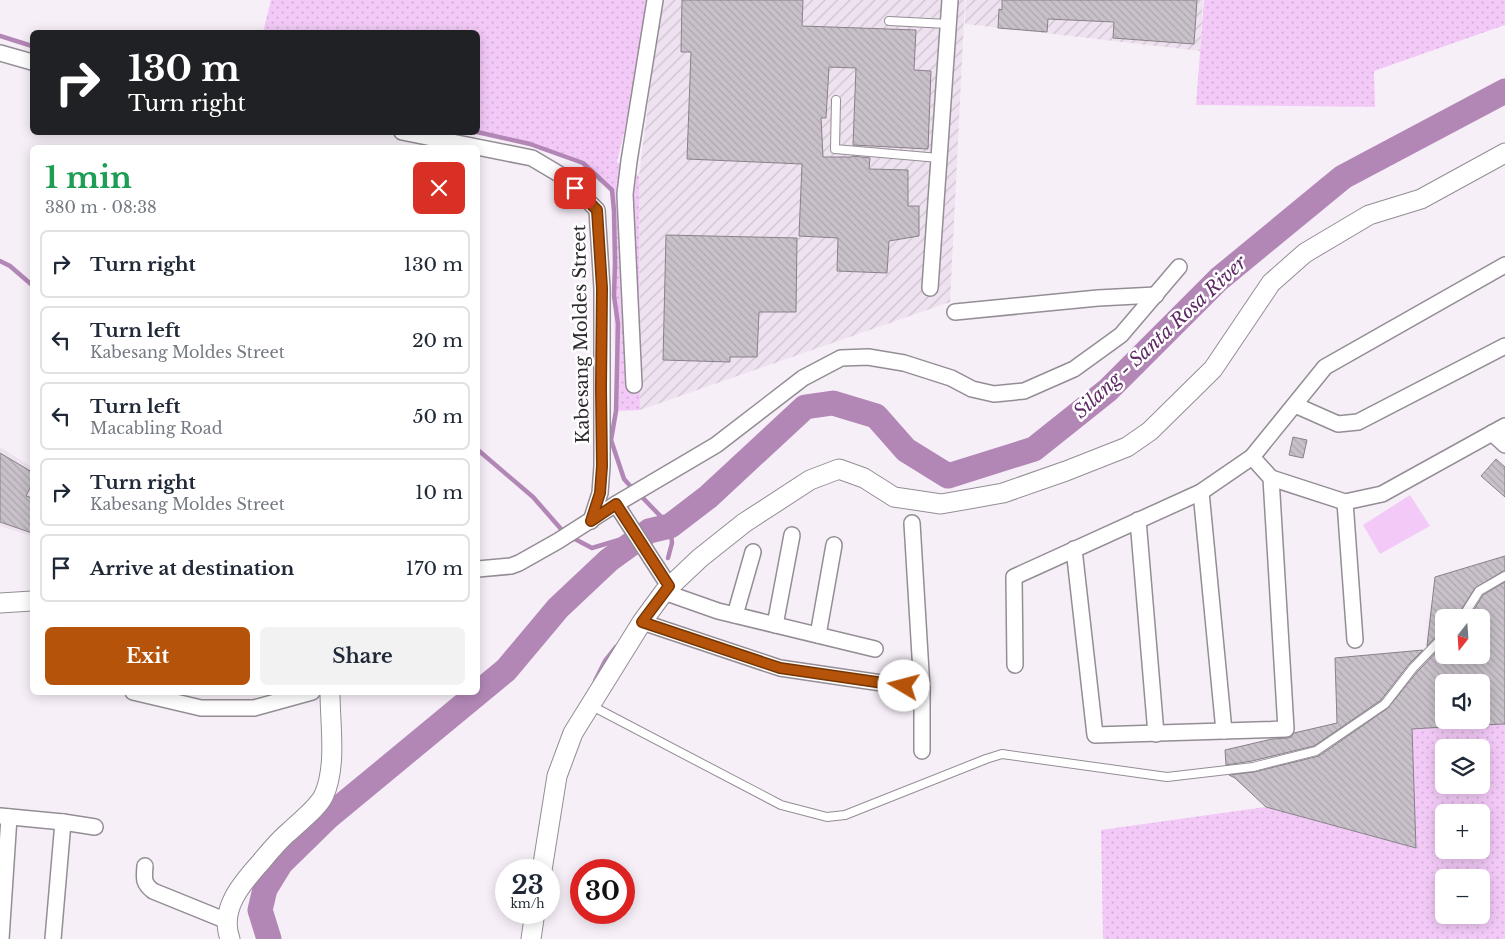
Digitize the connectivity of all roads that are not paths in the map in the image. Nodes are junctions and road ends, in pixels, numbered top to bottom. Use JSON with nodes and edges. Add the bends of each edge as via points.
{"nodes":[{"id":1,"x":655,"y":0,"type":"edge"},
{"id":2,"x":950,"y":0,"type":"edge"},
{"id":3,"x":889,"y":22,"type":"dead end"},
{"id":4,"x":948,"y":24,"type":"junction"},
{"id":5,"x":0,"y":54,"type":"edge"},
{"id":6,"x":30,"y":62,"type":"edge"},
{"id":7,"x":836,"y":100,"type":"dead end"},
{"id":8,"x":417,"y":135,"type":"edge"},
{"id":9,"x":467,"y":145,"type":"edge"},
{"id":10,"x":480,"y":148,"type":"edge"},
{"id":11,"x":1505,"y":153,"type":"edge"},
{"id":12,"x":939,"y":158,"type":"junction"},
{"id":13,"x":1505,"y":265,"type":"edge"},
{"id":14,"x":1179,"y":267,"type":"dead end"},
{"id":15,"x":930,"y":288,"type":"dead end"},
{"id":16,"x":1156,"y":296,"type":"junction"},
{"id":17,"x":955,"y":312,"type":"dead end"},
{"id":18,"x":1505,"y":346,"type":"edge"},
{"id":19,"x":634,"y":385,"type":"dead end"},
{"id":20,"x":1295,"y":405,"type":"junction"},
{"id":21,"x":1499,"y":430,"type":"edge"},
{"id":22,"x":1505,"y":445,"type":"edge"},
{"id":23,"x":1252,"y":457,"type":"junction"},
{"id":24,"x":1270,"y":478,"type":"junction"},
{"id":25,"x":1201,"y":492,"type":"junction"},
{"id":26,"x":1345,"y":502,"type":"junction"},
{"id":27,"x":620,"y":509,"type":"junction"},
{"id":28,"x":1138,"y":520,"type":"junction"},
{"id":29,"x":591,"y":521,"type":"junction"},
{"id":30,"x":912,"y":523,"type":"dead end"},
{"id":31,"x":792,"y":535,"type":"dead end"},
{"id":32,"x":834,"y":545,"type":"dead end"},
{"id":33,"x":1074,"y":549,"type":"junction"},
{"id":34,"x":752,"y":552,"type":"dead end"},
{"id":35,"x":480,"y":569,"type":"edge"},
{"id":36,"x":1505,"y":576,"type":"edge"},
{"id":37,"x":667,"y":589,"type":"junction"},
{"id":38,"x":30,"y":601,"type":"edge"},
{"id":39,"x":0,"y":603,"type":"edge"},
{"id":40,"x":1468,"y":609,"type":"edge"},
{"id":41,"x":735,"y":616,"type":"junction"},
{"id":42,"x":642,"y":622,"type":"junction"},
{"id":43,"x":775,"y":625,"type":"junction"},
{"id":44,"x":818,"y":635,"type":"junction"},
{"id":45,"x":1355,"y":640,"type":"dead end"},
{"id":46,"x":1435,"y":645,"type":"edge"},
{"id":47,"x":875,"y":649,"type":"dead end"},
{"id":48,"x":1015,"y":665,"type":"dead end"},
{"id":49,"x":922,"y":689,"type":"junction"},
{"id":50,"x":145,"y":695,"type":"edge"},
{"id":51,"x":301,"y":695,"type":"edge"},
{"id":52,"x":330,"y":695,"type":"edge"},
{"id":53,"x":590,"y":705,"type":"junction"},
{"id":54,"x":1224,"y":731,"type":"junction"},
{"id":55,"x":1156,"y":734,"type":"junction"},
{"id":56,"x":922,"y":751,"type":"dead end"},
{"id":57,"x":5,"y":817,"type":"edge"},
{"id":58,"x":63,"y":822,"type":"junction"},
{"id":59,"x":95,"y":827,"type":"dead end"},
{"id":60,"x":544,"y":859,"type":"edge"},
{"id":61,"x":144,"y":866,"type":"dead end"},
{"id":62,"x":533,"y":924,"type":"edge"},
{"id":63,"x":229,"y":930,"type":"edge"},
{"id":64,"x":1,"y":939,"type":"edge"},
{"id":65,"x":53,"y":939,"type":"edge"},
{"id":66,"x":531,"y":939,"type":"edge"}],
"edges":[{"from":1,"to":19,"type":"street","via":[[625,194]]},
{"from":2,"to":4,"type":"street"},
{"from":3,"to":4,"type":"lane"},
{"from":4,"to":12,"type":"street"},
{"from":5,"to":6,"type":"street"},
{"from":7,"to":12,"type":"lane","via":[[835,149]]},
{"from":8,"to":9,"type":"street","name":"Kabesang Moldes Street"},
{"from":10,"to":29,"type":"street","name":"Kabesang Moldes Street","via":[[532,158],[564,177],[597,210],[602,288],[602,466],[600,493]]},
{"from":11,"to":37,"type":"street","via":[[1421,199],[1369,215],[1305,253],[1272,282],[1213,369],[1150,431],[1127,447],[1003,493],[941,504],[894,497],[864,478],[839,469],[810,480],[744,523]]},
{"from":12,"to":15,"type":"street"},
{"from":13,"to":20,"type":"street","via":[[1326,367]]},
{"from":14,"to":16,"type":"street"},
{"from":16,"to":17,"type":"street","via":[[1098,298]]},
{"from":16,"to":27,"type":"street","via":[[1121,335],[1074,369],[1024,391],[994,394],[904,363],[868,357],[841,358],[802,378],[716,445]]},
{"from":18,"to":20,"type":"street","via":[[1358,422],[1338,424]]},
{"from":20,"to":23,"type":"street"},
{"from":21,"to":22,"type":"street"},
{"from":21,"to":26,"type":"street","via":[[1382,494]]},
{"from":23,"to":24,"type":"street"},
{"from":23,"to":25,"type":"street"},
{"from":24,"to":26,"type":"street"},
{"from":24,"to":54,"type":"street","via":[[1286,729]]},
{"from":25,"to":28,"type":"street"},
{"from":25,"to":54,"type":"street"},
{"from":26,"to":45,"type":"street"},
{"from":27,"to":29,"type":"street"},
{"from":27,"to":37,"type":"street"},
{"from":28,"to":33,"type":"street"},
{"from":28,"to":55,"type":"street"},
{"from":29,"to":35,"type":"street","via":[[519,563]]},
{"from":30,"to":49,"type":"street"},
{"from":31,"to":43,"type":"street"},
{"from":32,"to":44,"type":"street"},
{"from":33,"to":48,"type":"street","via":[[1014,577]]},
{"from":33,"to":55,"type":"street","via":[[1095,736]]},
{"from":34,"to":41,"type":"street"},
{"from":36,"to":40,"type":"lane","via":[[1479,591]]},
{"from":37,"to":41,"type":"street"},
{"from":37,"to":42,"type":"street"},
{"from":38,"to":39,"type":"street"},
{"from":41,"to":43,"type":"street"},
{"from":42,"to":49,"type":"street","via":[[780,668]]},
{"from":42,"to":53,"type":"street"},
{"from":43,"to":44,"type":"street"},
{"from":44,"to":47,"type":"street"},
{"from":46,"to":53,"type":"lane","via":[[1385,704],[1316,751],[1253,766],[1167,776],[1002,754],[845,815],[827,817],[781,805]]},
{"from":49,"to":56,"type":"street"},
{"from":50,"to":51,"type":"street","via":[[201,708],[254,708]]},
{"from":52,"to":63,"type":"street","via":[[332,771],[323,797],[241,884],[229,907]]},
{"from":53,"to":60,"type":"street","via":[[573,733],[557,776]]},
{"from":54,"to":55,"type":"street"},
{"from":57,"to":58,"type":"street"},
{"from":57,"to":64,"type":"street"},
{"from":58,"to":59,"type":"street"},
{"from":58,"to":65,"type":"street"},
{"from":61,"to":63,"type":"street","via":[[144,882],[153,892]]},
{"from":62,"to":66,"type":"street"}]}
